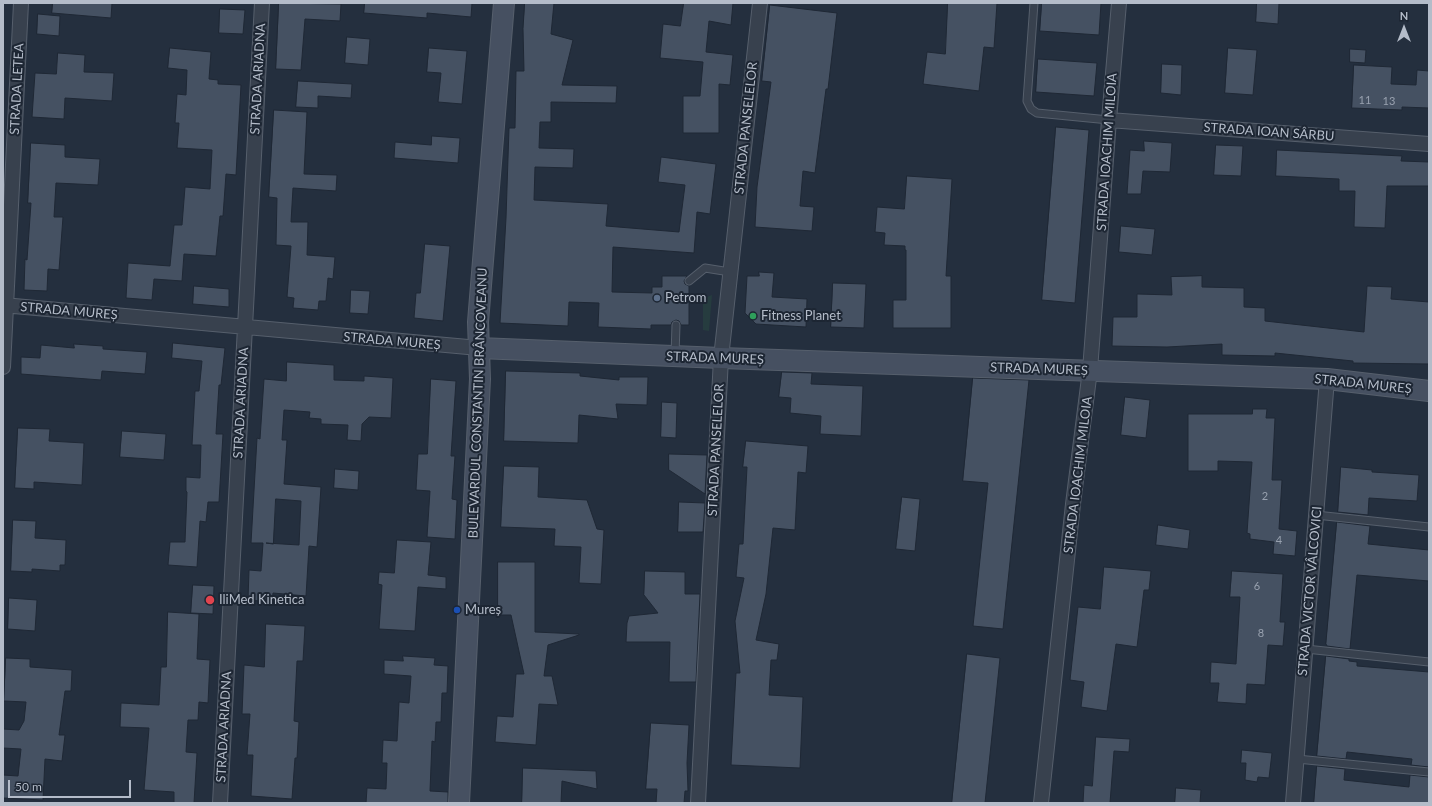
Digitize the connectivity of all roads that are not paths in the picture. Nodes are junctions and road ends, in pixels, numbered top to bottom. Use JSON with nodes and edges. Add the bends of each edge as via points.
{"nodes":[{"id":1,"x":21,"y":3,"type":"edge"},
{"id":2,"x":262,"y":3,"type":"edge"},
{"id":3,"x":504,"y":3,"type":"edge"},
{"id":4,"x":760,"y":3,"type":"edge"},
{"id":5,"x":1034,"y":3,"type":"edge"},
{"id":6,"x":1119,"y":3,"type":"edge"},
{"id":7,"x":1109,"y":120,"type":"junction"},
{"id":8,"x":1429,"y":144,"type":"edge"},
{"id":9,"x":730,"y":272,"type":"junction"},
{"id":10,"x":689,"y":280,"type":"dead end"},
{"id":11,"x":5,"y":305,"type":"edge"},
{"id":12,"x":676,"y":326,"type":"dead end"},
{"id":13,"x":245,"y":327,"type":"junction"},
{"id":14,"x":479,"y":348,"type":"junction"},
{"id":15,"x":675,"y":356,"type":"junction"},
{"id":16,"x":721,"y":358,"type":"junction"},
{"id":17,"x":3,"y":367,"type":"edge"},
{"id":18,"x":1090,"y":370,"type":"junction"},
{"id":19,"x":1327,"y":379,"type":"junction"},
{"id":20,"x":1429,"y":391,"type":"edge"},
{"id":21,"x":1316,"y":515,"type":"junction"},
{"id":22,"x":1429,"y":527,"type":"edge"},
{"id":23,"x":1306,"y":649,"type":"junction"},
{"id":24,"x":1429,"y":662,"type":"edge"},
{"id":25,"x":1297,"y":759,"type":"junction"},
{"id":26,"x":1429,"y":772,"type":"edge"},
{"id":27,"x":220,"y":803,"type":"edge"},
{"id":28,"x":459,"y":803,"type":"edge"},
{"id":29,"x":698,"y":803,"type":"edge"},
{"id":30,"x":1041,"y":803,"type":"edge"},
{"id":31,"x":1293,"y":803,"type":"edge"}],
"edges":[{"from":1,"to":11,"type":"street","name":"STRADA LETEA"},
{"from":2,"to":13,"type":"street","name":"STRADA ARIADNA"},
{"from":3,"to":14,"type":"street","name":"BULEVARDUL CONSTANTIN BRÂNCOVEANU","via":[[478,322]]},
{"from":4,"to":9,"type":"street","name":"STRADA PANSELELOR"},
{"from":5,"to":7,"type":"lane","via":[[1027,101],[1031,109],[1037,113]]},
{"from":6,"to":7,"type":"street","name":"STRADA IOACHIM MILOIA"},
{"from":7,"to":8,"type":"street","name":"STRADA IOAN SÂRBU"},
{"from":7,"to":18,"type":"street","name":"STRADA IOACHIM MILOIA"},
{"from":9,"to":10,"type":"lane","via":[[705,268]]},
{"from":9,"to":16,"type":"street","name":"STRADA PANSELELOR"},
{"from":11,"to":13,"type":"street","name":"STRADA MUREȘ"},
{"from":11,"to":17,"type":"street","name":"STRADA LETEA"},
{"from":12,"to":15,"type":"lane"},
{"from":13,"to":14,"type":"street","name":"STRADA MUREȘ"},
{"from":13,"to":27,"type":"street","name":"STRADA ARIADNA"},
{"from":14,"to":15,"type":"street","name":"STRADA MUREȘ"},
{"from":14,"to":28,"type":"street","name":"BULEVARDUL CONSTANTIN BRÂNCOVEANU","via":[[480,379]]},
{"from":15,"to":16,"type":"street","name":"STRADA MUREȘ"},
{"from":16,"to":18,"type":"street","name":"STRADA MUREȘ"},
{"from":16,"to":29,"type":"street","name":"STRADA PANSELELOR"},
{"from":18,"to":19,"type":"street","name":"STRADA MUREȘ"},
{"from":18,"to":30,"type":"street","name":"STRADA IOACHIM MILOIA"},
{"from":19,"to":20,"type":"street","name":"STRADA MUREȘ"},
{"from":19,"to":21,"type":"street","name":"STRADA VICTOR VÂLCOVICI"},
{"from":21,"to":22,"type":"lane"},
{"from":21,"to":23,"type":"street","name":"STRADA VICTOR VÂLCOVICI"},
{"from":23,"to":24,"type":"lane"},
{"from":23,"to":25,"type":"street","name":"STRADA VICTOR VÂLCOVICI"},
{"from":25,"to":26,"type":"lane"},
{"from":25,"to":31,"type":"street","name":"STRADA VICTOR VÂLCOVICI"}]}
